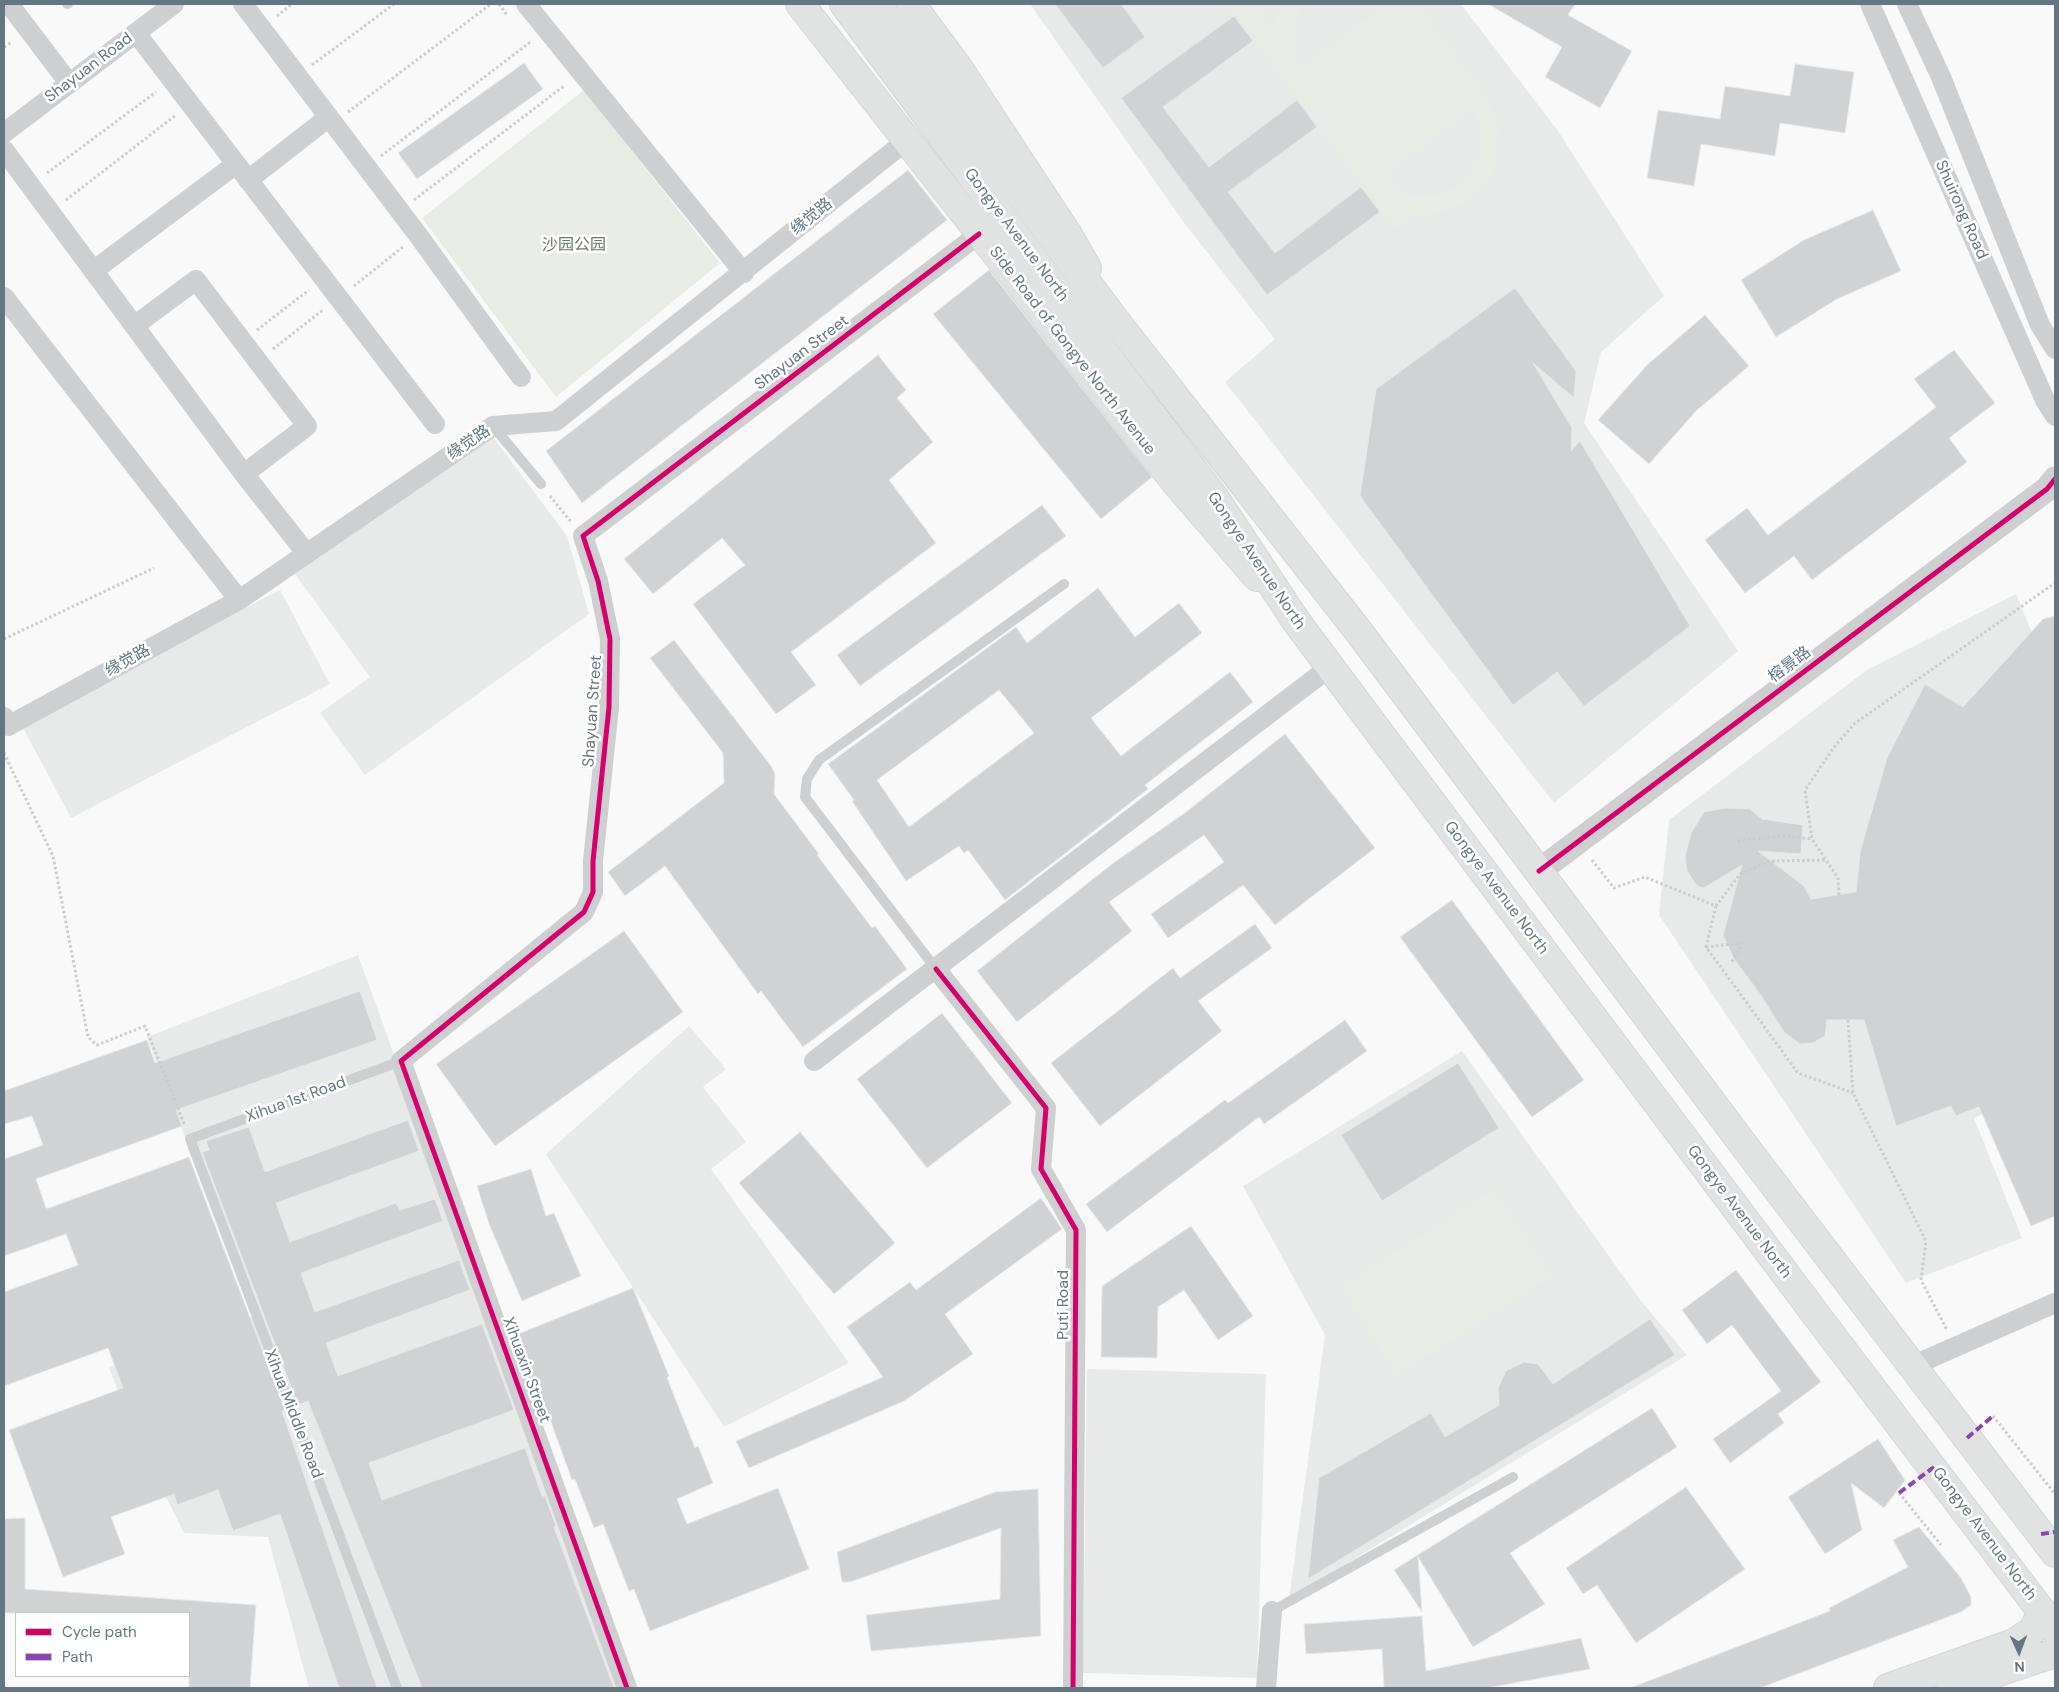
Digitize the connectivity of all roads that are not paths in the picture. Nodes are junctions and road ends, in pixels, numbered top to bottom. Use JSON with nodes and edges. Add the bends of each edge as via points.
{"nodes":[{"id":1,"x":9,"y":4,"type":"edge"},
{"id":2,"x":174,"y":4,"type":"edge"},
{"id":3,"x":243,"y":4,"type":"edge"},
{"id":4,"x":526,"y":4,"type":"edge"},
{"id":5,"x":800,"y":4,"type":"edge"},
{"id":6,"x":844,"y":4,"type":"edge"},
{"id":7,"x":877,"y":4,"type":"edge"},
{"id":8,"x":912,"y":4,"type":"edge"},
{"id":9,"x":1870,"y":4,"type":"edge"},
{"id":10,"x":1907,"y":4,"type":"edge"},
{"id":11,"x":136,"y":33,"type":"junction"},
{"id":12,"x":69,"y":83,"type":"junction"},
{"id":13,"x":331,"y":120,"type":"junction"},
{"id":14,"x":4,"y":133,"type":"edge"},
{"id":15,"x":906,"y":141,"type":"junction"},
{"id":16,"x":4,"y":150,"type":"edge"},
{"id":17,"x":236,"y":164,"type":"junction"},
{"id":18,"x":248,"y":180,"type":"junction"},
{"id":19,"x":979,"y":234,"type":"junction"},
{"id":20,"x":93,"y":270,"type":"junction"},
{"id":21,"x":744,"y":273,"type":"junction"},
{"id":22,"x":4,"y":297,"type":"edge"},
{"id":23,"x":1115,"y":320,"type":"junction"},
{"id":24,"x":134,"y":326,"type":"junction"},
{"id":25,"x":2055,"y":349,"type":"edge"},
{"id":26,"x":521,"y":377,"type":"dead end"},
{"id":27,"x":2055,"y":416,"type":"edge"},
{"id":28,"x":435,"y":424,"type":"dead end"},
{"id":29,"x":493,"y":426,"type":"junction"},
{"id":30,"x":244,"y":474,"type":"junction"},
{"id":31,"x":2055,"y":479,"type":"edge"},
{"id":32,"x":541,"y":484,"type":"road end"},
{"id":33,"x":307,"y":554,"type":"junction"},
{"id":34,"x":1064,"y":584,"type":"dead end"},
{"id":35,"x":239,"y":600,"type":"junction"},
{"id":36,"x":1296,"y":621,"type":"junction"},
{"id":37,"x":1330,"y":667,"type":"junction"},
{"id":38,"x":5,"y":724,"type":"edge"},
{"id":39,"x":1539,"y":870,"type":"junction"},
{"id":40,"x":936,"y":969,"type":"junction"},
{"id":41,"x":814,"y":1060,"type":"dead end"},
{"id":42,"x":401,"y":1061,"type":"junction"},
{"id":43,"x":190,"y":1139,"type":"joint"},
{"id":44,"x":2055,"y":1303,"type":"edge"},
{"id":45,"x":1912,"y":1366,"type":"junction"},
{"id":46,"x":1513,"y":1478,"type":"dead end"},
{"id":47,"x":2055,"y":1552,"type":"edge"},
{"id":48,"x":1272,"y":1611,"type":"joint"},
{"id":49,"x":2049,"y":1620,"type":"edge"},
{"id":50,"x":2055,"y":1653,"type":"edge"},
{"id":51,"x":397,"y":1688,"type":"edge"},
{"id":52,"x":627,"y":1688,"type":"edge"},
{"id":53,"x":1073,"y":1688,"type":"edge"},
{"id":54,"x":1266,"y":1688,"type":"edge"},
{"id":55,"x":1888,"y":1688,"type":"edge"},
{"id":56,"x":1951,"y":1688,"type":"edge"}],
"edges":[{"from":1,"to":12,"type":"street"},
{"from":2,"to":11,"type":"street","name":"Shayuan Road"},
{"from":3,"to":13,"type":"street"},
{"from":4,"to":21,"type":"street"},
{"from":5,"to":15,"type":"main road","name":"Side Road of Gongye North Avenue"},
{"from":6,"to":36,"type":"main road","name":"Gongye Avenue North","via":[[1214,497]]},
{"from":7,"to":23,"type":"main road","name":"Gongye Avenue North"},
{"from":8,"to":23,"type":"main road","via":[[959,69],[1068,235]]},
{"from":9,"to":27,"type":"street","name":"Shuirong Road","via":[[2045,400]]},
{"from":10,"to":25,"type":"street","name":"Shuirong Road","via":[[1941,77],[2040,325]]},
{"from":11,"to":12,"type":"street","name":"Shayuan Road"},
{"from":11,"to":17,"type":"street"},
{"from":12,"to":14,"type":"street","name":"Shayuan Road"},
{"from":13,"to":18,"type":"street"},
{"from":13,"to":26,"type":"street"},
{"from":15,"to":19,"type":"main road","name":"Side Road of Gongye North Avenue"},
{"from":15,"to":21,"type":"street","name":"缘觉路"},
{"from":16,"to":20,"type":"street"},
{"from":17,"to":18,"type":"street"},
{"from":17,"to":20,"type":"street"},
{"from":18,"to":28,"type":"street"},
{"from":19,"to":36,"type":"main road","name":"Side Road of Gongye North Avenue","via":[[1176,483]]},
{"from":19,"to":42,"type":"street","name":"Shayuan Street","via":[[583,536],[598,581],[610,639],[609,707],[593,862],[593,892],[584,912]]},
{"from":20,"to":24,"type":"street"},
{"from":21,"to":29,"type":"street","name":"缘觉路","via":[[556,422]]},
{"from":22,"to":35,"type":"street"},
{"from":23,"to":39,"type":"main road","name":"Gongye Avenue North"},
{"from":24,"to":30,"type":"street"},
{"from":24,"to":30,"type":"street","via":[[196,280],[307,426]]},
{"from":29,"to":32,"type":"lane"},
{"from":29,"to":33,"type":"street","name":"缘觉路"},
{"from":30,"to":33,"type":"street"},
{"from":31,"to":39,"type":"street","name":"榕景路"},
{"from":33,"to":35,"type":"street","name":"缘觉路"},
{"from":34,"to":40,"type":"lane","via":[[819,760],[807,779],[805,797]]},
{"from":35,"to":38,"type":"street","name":"缘觉路"},
{"from":36,"to":37,"type":"main road","name":"Gongye Avenue North"},
{"from":37,"to":40,"type":"street"},
{"from":37,"to":49,"type":"main road","name":"Gongye Avenue North"},
{"from":39,"to":45,"type":"main road","name":"Gongye Avenue North"},
{"from":40,"to":41,"type":"street"},
{"from":40,"to":53,"type":"street","name":"Puti Road","via":[[1046,1108],[1041,1169],[1076,1230]]},
{"from":42,"to":43,"type":"lane","name":"Xihua 1st Road"},
{"from":42,"to":52,"type":"street","name":"Xihuaxin Street"},
{"from":43,"to":51,"type":"lane","name":"Xihua Middle Road"},
{"from":44,"to":45,"type":"street"},
{"from":45,"to":47,"type":"main road","name":"Gongye Avenue North"},
{"from":46,"to":48,"type":"lane"},
{"from":48,"to":54,"type":"street"},
{"from":49,"to":55,"type":"main road","via":[[2014,1644]]},
{"from":50,"to":56,"type":"main road"}]}
